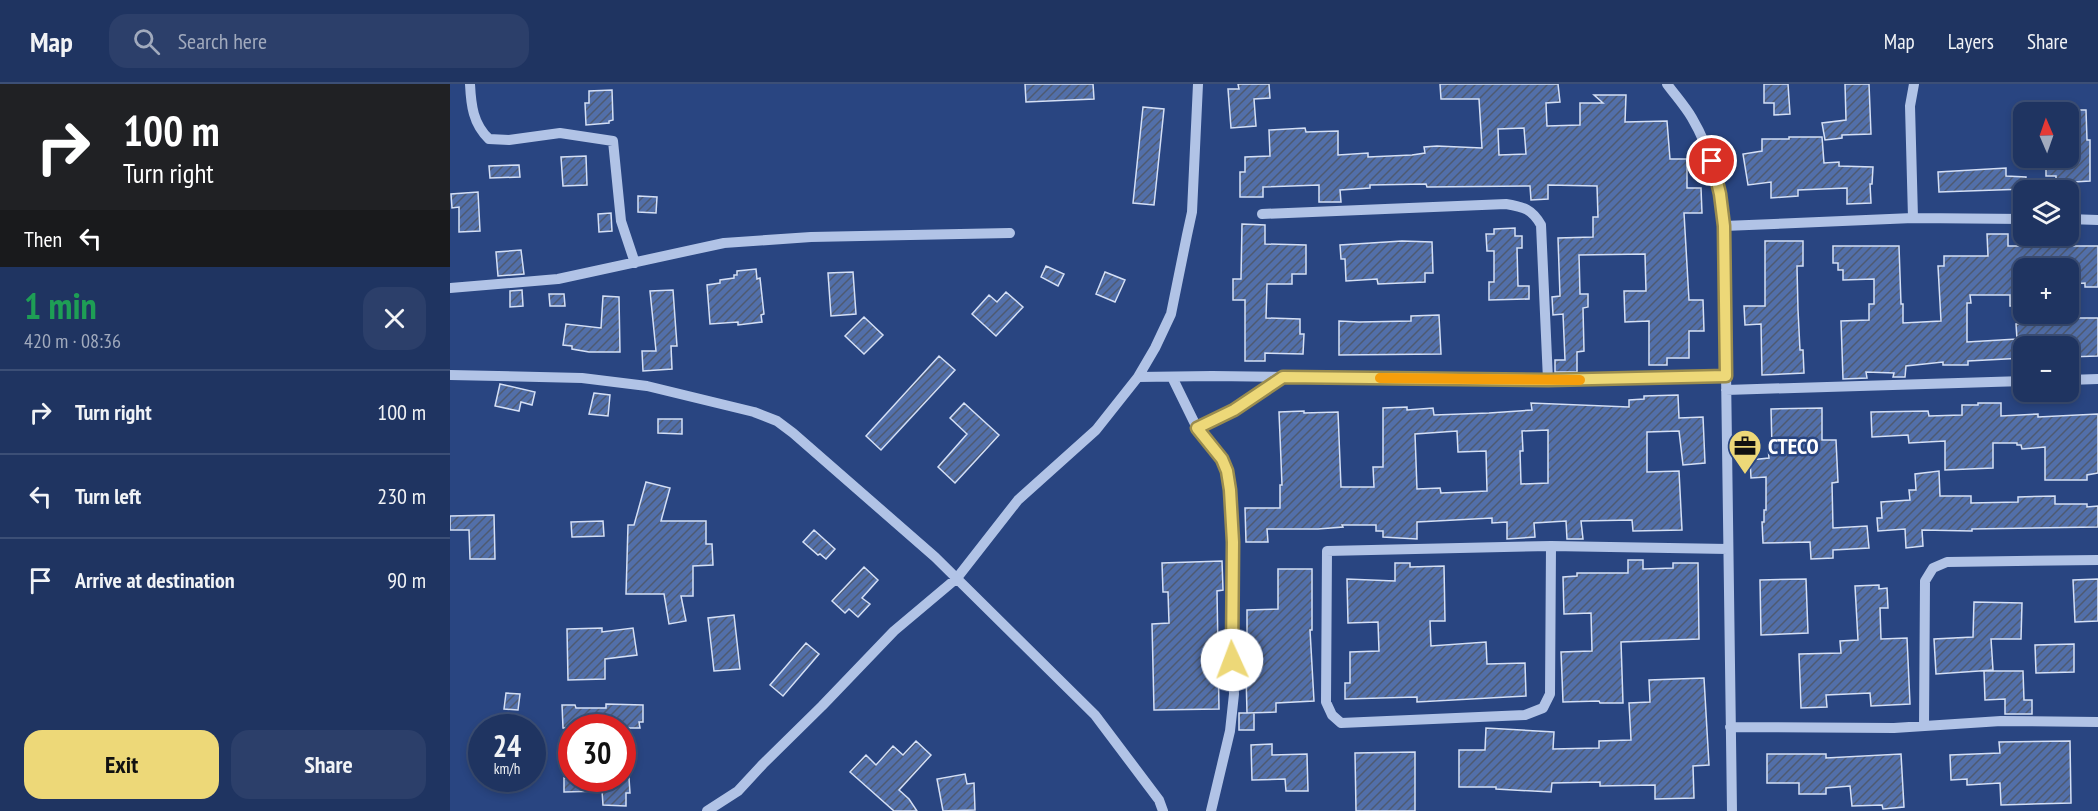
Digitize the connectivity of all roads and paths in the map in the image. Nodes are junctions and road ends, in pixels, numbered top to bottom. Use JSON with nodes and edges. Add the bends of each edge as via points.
{"nodes":[{"id":1,"x":470,"y":84,"type":"edge"},
{"id":2,"x":1198,"y":84,"type":"edge"},
{"id":3,"x":1667,"y":84,"type":"edge"},
{"id":4,"x":1914,"y":84,"type":"edge"},
{"id":5,"x":1262,"y":214,"type":"dead end"},
{"id":6,"x":1913,"y":218,"type":"junction"},
{"id":7,"x":2013,"y":219,"type":"edge"},
{"id":8,"x":2079,"y":219,"type":"edge"},
{"id":9,"x":2098,"y":220,"type":"edge"},
{"id":10,"x":1724,"y":226,"type":"junction"},
{"id":11,"x":1010,"y":233,"type":"dead end"},
{"id":12,"x":634,"y":263,"type":"junction"},
{"id":13,"x":450,"y":288,"type":"edge"},
{"id":14,"x":450,"y":375,"type":"edge"},
{"id":15,"x":1726,"y":376,"type":"junction"},
{"id":16,"x":1138,"y":377,"type":"junction"},
{"id":17,"x":1172,"y":377,"type":"junction"},
{"id":18,"x":1283,"y":377,"type":"junction"},
{"id":19,"x":2098,"y":379,"type":"edge"},
{"id":20,"x":1548,"y":380,"type":"junction"},
{"id":21,"x":2079,"y":380,"type":"edge"},
{"id":22,"x":2013,"y":381,"type":"edge"},
{"id":23,"x":1726,"y":390,"type":"junction"},
{"id":24,"x":1197,"y":428,"type":"junction"},
{"id":25,"x":1551,"y":546,"type":"junction"},
{"id":26,"x":1728,"y":549,"type":"junction"},
{"id":27,"x":2098,"y":560,"type":"edge"},
{"id":28,"x":957,"y":578,"type":"junction"},
{"id":29,"x":2098,"y":722,"type":"edge"},
{"id":30,"x":1923,"y":726,"type":"junction"},
{"id":31,"x":1730,"y":727,"type":"junction"},
{"id":32,"x":707,"y":811,"type":"edge"},
{"id":33,"x":1163,"y":811,"type":"edge"},
{"id":34,"x":1211,"y":811,"type":"edge"},
{"id":35,"x":1732,"y":811,"type":"edge"}],
"edges":[{"from":1,"to":12,"type":"street","via":[[471,105],[480,130],[489,139],[560,133],[613,141],[621,221]]},
{"from":2,"to":16,"type":"street","via":[[1189,228],[1171,314]]},
{"from":3,"to":10,"type":"street","via":[[1692,118],[1712,161]]},
{"from":4,"to":6,"type":"street","via":[[1910,106]]},
{"from":5,"to":20,"type":"street","via":[[1506,204],[1534,213],[1541,225]]},
{"from":6,"to":7,"type":"street"},
{"from":6,"to":10,"type":"street"},
{"from":8,"to":9,"type":"street"},
{"from":10,"to":15,"type":"street"},
{"from":11,"to":12,"type":"street","via":[[724,243]]},
{"from":12,"to":13,"type":"street","via":[[558,279]]},
{"from":14,"to":28,"type":"street","via":[[582,378],[647,386],[777,421]]},
{"from":15,"to":20,"type":"street"},
{"from":15,"to":23,"type":"street"},
{"from":16,"to":17,"type":"street"},
{"from":16,"to":28,"type":"street","via":[[1096,430],[1018,501]]},
{"from":17,"to":18,"type":"street"},
{"from":17,"to":24,"type":"street"},
{"from":18,"to":20,"type":"street"},
{"from":18,"to":24,"type":"street","via":[[1234,410]]},
{"from":19,"to":21,"type":"street"},
{"from":22,"to":23,"type":"street"},
{"from":23,"to":26,"type":"street"},
{"from":24,"to":34,"type":"street","via":[[1227,471],[1233,542],[1234,694],[1230,731]]},
{"from":25,"to":25,"type":"street","via":[[1550,694],[1543,708],[1526,715],[1341,723],[1332,715],[1326,702],[1327,551]]},
{"from":25,"to":26,"type":"street"},
{"from":26,"to":31,"type":"street"},
{"from":27,"to":30,"type":"street","via":[[1947,562],[1933,568],[1925,581]]},
{"from":28,"to":32,"type":"street","via":[[894,631],[738,791]]},
{"from":28,"to":33,"type":"street","via":[[1095,715],[1159,800]]},
{"from":29,"to":30,"type":"street","via":[[2001,721]]},
{"from":30,"to":31,"type":"street"},
{"from":31,"to":35,"type":"street"}]}
